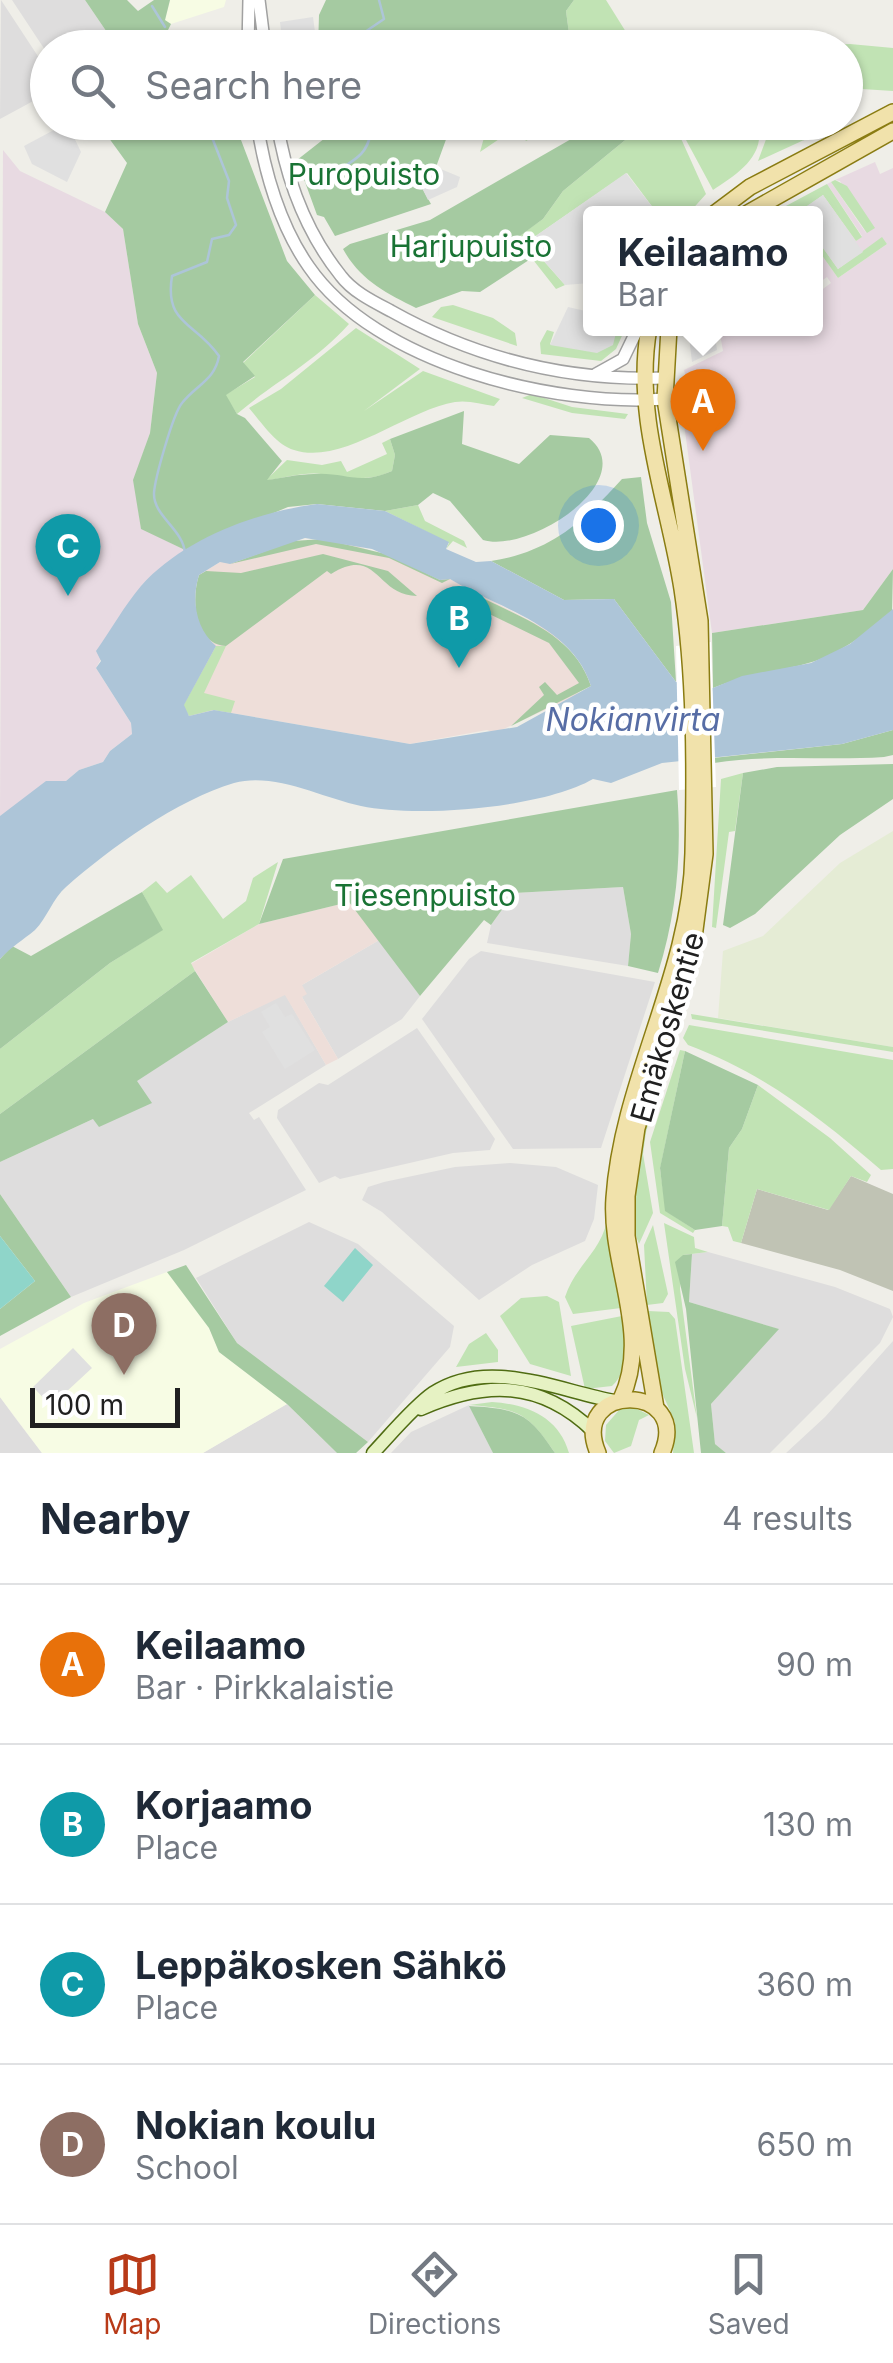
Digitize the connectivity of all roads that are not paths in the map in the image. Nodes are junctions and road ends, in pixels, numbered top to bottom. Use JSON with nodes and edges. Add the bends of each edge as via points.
{"nodes":[{"id":1,"x":249,"y":0,"type":"edge"},
{"id":2,"x":259,"y":0,"type":"edge"},
{"id":3,"x":248,"y":30,"type":"edge"},
{"id":4,"x":263,"y":30,"type":"edge"},
{"id":5,"x":893,"y":112,"type":"edge"},
{"id":6,"x":863,"y":128,"type":"edge"},
{"id":7,"x":893,"y":132,"type":"edge"},
{"id":8,"x":261,"y":140,"type":"edge"},
{"id":9,"x":281,"y":140,"type":"edge"},
{"id":10,"x":840,"y":140,"type":"edge"},
{"id":11,"x":725,"y":206,"type":"edge"},
{"id":12,"x":760,"y":206,"type":"edge"},
{"id":13,"x":634,"y":336,"type":"edge"},
{"id":14,"x":648,"y":336,"type":"edge"},
{"id":15,"x":668,"y":336,"type":"edge"},
{"id":16,"x":591,"y":376,"type":"junction"},
{"id":17,"x":645,"y":378,"type":"junction"},
{"id":18,"x":663,"y":378,"type":"junction"},
{"id":19,"x":664,"y":399,"type":"junction"},
{"id":20,"x":647,"y":400,"type":"junction"},
{"id":21,"x":696,"y":644,"type":"junction"},
{"id":22,"x":698,"y":788,"type":"junction"},
{"id":23,"x":618,"y":1400,"type":"junction"},
{"id":24,"x":656,"y":1408,"type":"junction"},
{"id":25,"x":419,"y":1410,"type":"junction"},
{"id":26,"x":594,"y":1445,"type":"edge"},
{"id":27,"x":373,"y":1453,"type":"edge"},
{"id":28,"x":662,"y":1453,"type":"edge"}],
"edges":[{"from":1,"to":3,"type":"street"},
{"from":2,"to":4,"type":"street"},
{"from":5,"to":6,"type":"main road"},
{"from":7,"to":12,"type":"main road"},
{"from":8,"to":20,"type":"street","via":[[293,240],[310,268],[358,314],[414,348],[516,386]]},
{"from":9,"to":16,"type":"street","via":[[310,230],[343,279],[370,300],[450,340],[521,364]]},
{"from":10,"to":11,"type":"main road"},
{"from":13,"to":16,"type":"street","via":[[623,359]]},
{"from":14,"to":17,"type":"main road"},
{"from":15,"to":18,"type":"main road"},
{"from":16,"to":17,"type":"street"},
{"from":17,"to":18,"type":"street"},
{"from":17,"to":20,"type":"main road"},
{"from":18,"to":19,"type":"main road"},
{"from":19,"to":20,"type":"street"},
{"from":19,"to":21,"type":"main road"},
{"from":20,"to":21,"type":"main road"},
{"from":21,"to":22,"type":"main road","name":"Emäkoskentie"},
{"from":22,"to":23,"type":"main road","name":"Emäkoskentie","via":[[684,928],[616,1175],[614,1234],[632,1334],[631,1375]]},
{"from":22,"to":24,"type":"main road","name":"Emäkoskentie","via":[[705,854],[699,917],[637,1128],[627,1196],[627,1236]]},
{"from":23,"to":24,"type":"main road","via":[[640,1399]]},
{"from":23,"to":25,"type":"main road","via":[[493,1376],[448,1386]]},
{"from":23,"to":26,"type":"main road","via":[[601,1412]]},
{"from":24,"to":28,"type":"main road","name":"Emäkoskentie","via":[[667,1434]]},
{"from":25,"to":26,"type":"main road","via":[[464,1391],[507,1389],[559,1406]]},
{"from":25,"to":27,"type":"main road"}]}
